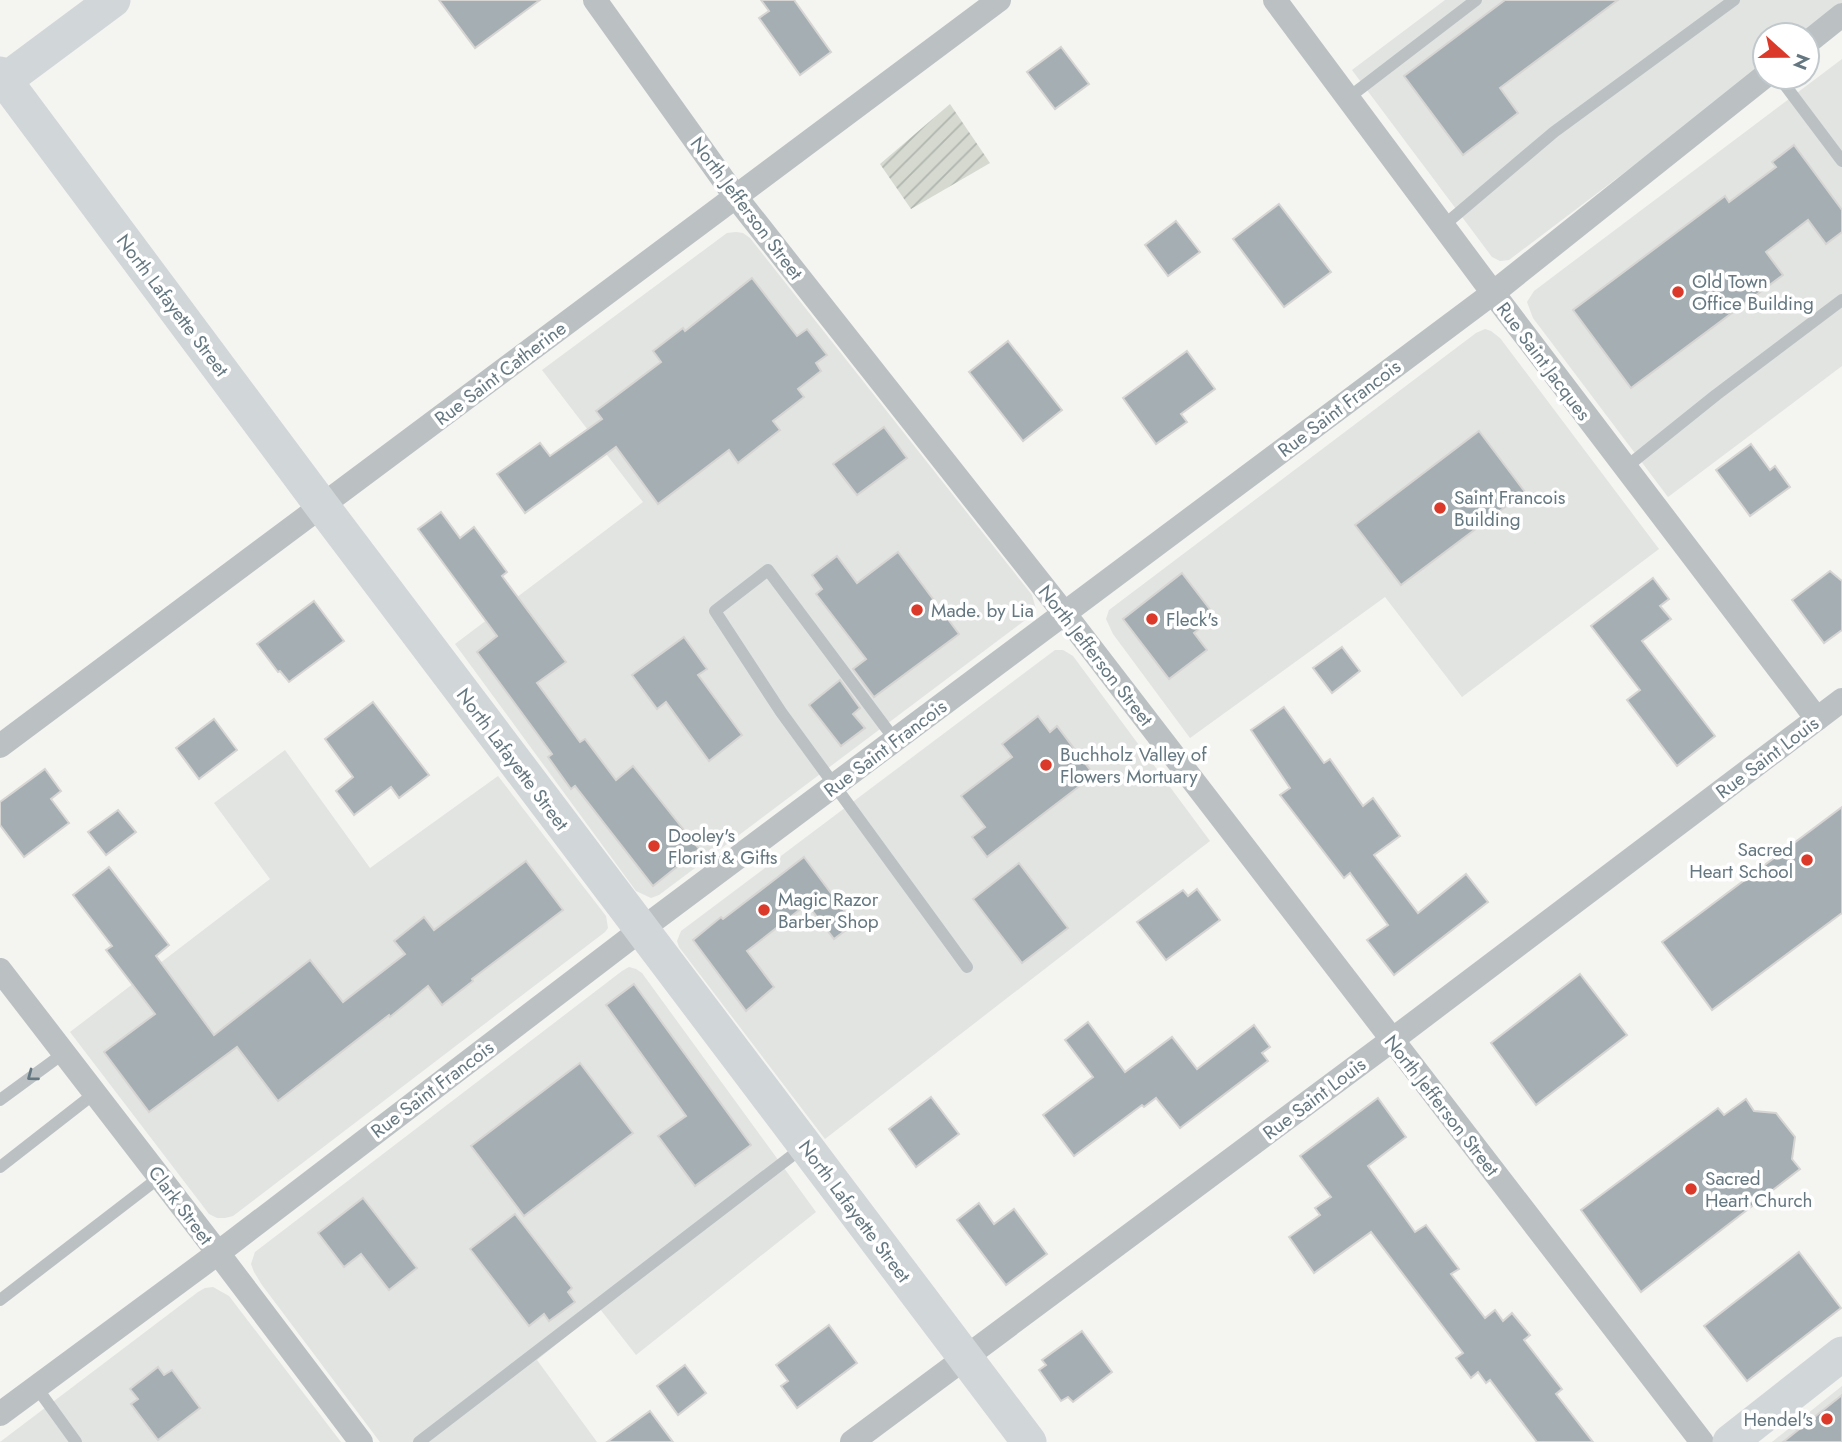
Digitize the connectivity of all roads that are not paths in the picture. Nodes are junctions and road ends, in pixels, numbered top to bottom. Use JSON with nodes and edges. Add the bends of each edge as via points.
{"nodes":[{"id":1,"x":113,"y":0,"type":"edge"},
{"id":2,"x":595,"y":0,"type":"edge"},
{"id":3,"x":999,"y":0,"type":"edge"},
{"id":4,"x":1275,"y":0,"type":"edge"},
{"id":5,"x":1476,"y":0,"type":"edge"},
{"id":6,"x":1734,"y":0,"type":"edge"},
{"id":7,"x":1838,"y":0,"type":"edge"},
{"id":8,"x":1842,"y":6,"type":"edge"},
{"id":9,"x":1842,"y":15,"type":"edge"},
{"id":10,"x":1821,"y":32,"type":"edge"},
{"id":11,"x":2,"y":80,"type":"edge"},
{"id":12,"x":1751,"y":87,"type":"edge"},
{"id":13,"x":1790,"y":91,"type":"edge"},
{"id":14,"x":1348,"y":98,"type":"junction"},
{"id":15,"x":1842,"y":161,"type":"edge"},
{"id":16,"x":735,"y":196,"type":"junction"},
{"id":17,"x":1443,"y":226,"type":"junction"},
{"id":18,"x":1493,"y":293,"type":"junction"},
{"id":19,"x":1842,"y":300,"type":"edge"},
{"id":20,"x":1625,"y":468,"type":"junction"},
{"id":21,"x":322,"y":506,"type":"junction"},
{"id":22,"x":1065,"y":613,"type":"junction"},
{"id":23,"x":1842,"y":700,"type":"edge"},
{"id":24,"x":1816,"y":719,"type":"junction"},
{"id":25,"x":895,"y":740,"type":"junction"},
{"id":26,"x":0,"y":746,"type":"edge"},
{"id":27,"x":834,"y":785,"type":"junction"},
{"id":28,"x":642,"y":929,"type":"junction"},
{"id":29,"x":967,"y":967,"type":"dead end"},
{"id":30,"x":0,"y":970,"type":"edge"},
{"id":31,"x":1392,"y":1040,"type":"junction"},
{"id":32,"x":64,"y":1053,"type":"junction"},
{"id":33,"x":95,"y":1093,"type":"junction"},
{"id":34,"x":0,"y":1100,"type":"edge"},
{"id":35,"x":806,"y":1146,"type":"junction"},
{"id":36,"x":0,"y":1167,"type":"edge"},
{"id":37,"x":160,"y":1177,"type":"junction"},
{"id":38,"x":218,"y":1253,"type":"junction"},
{"id":39,"x":0,"y":1300,"type":"edge"},
{"id":40,"x":1842,"y":1354,"type":"edge"},
{"id":41,"x":966,"y":1358,"type":"junction"},
{"id":42,"x":37,"y":1388,"type":"junction"},
{"id":43,"x":0,"y":1414,"type":"edge"},
{"id":44,"x":76,"y":1442,"type":"edge"},
{"id":45,"x":361,"y":1442,"type":"edge"},
{"id":46,"x":419,"y":1442,"type":"edge"},
{"id":47,"x":852,"y":1442,"type":"edge"},
{"id":48,"x":1029,"y":1442,"type":"edge"},
{"id":49,"x":1702,"y":1442,"type":"edge"},
{"id":50,"x":1730,"y":1442,"type":"edge"}],
"edges":[{"from":1,"to":11,"type":"street"},
{"from":2,"to":16,"type":"street","name":"North Jefferson Street"},
{"from":3,"to":16,"type":"street","name":"Rue Saint Catherine"},
{"from":4,"to":14,"type":"street","name":"Rue Saint Jacques"},
{"from":5,"to":14,"type":"lane"},
{"from":6,"to":17,"type":"lane","via":[[1555,132]]},
{"from":7,"to":8,"type":"lane"},
{"from":9,"to":10,"type":"street"},
{"from":11,"to":21,"type":"street","name":"North Lafayette Street"},
{"from":12,"to":18,"type":"street","name":"Rue Saint Francois"},
{"from":13,"to":15,"type":"lane"},
{"from":14,"to":17,"type":"street","name":"Rue Saint Jacques"},
{"from":16,"to":21,"type":"street","name":"Rue Saint Catherine"},
{"from":16,"to":22,"type":"street","name":"North Jefferson Street"},
{"from":17,"to":18,"type":"street","name":"Rue Saint Jacques"},
{"from":18,"to":20,"type":"street","name":"Rue Saint Jacques"},
{"from":18,"to":22,"type":"street","name":"Rue Saint Francois"},
{"from":19,"to":20,"type":"lane"},
{"from":20,"to":24,"type":"street","name":"Rue Saint Jacques"},
{"from":21,"to":26,"type":"street","name":"Rue Saint Catherine"},
{"from":21,"to":28,"type":"street","name":"North Lafayette Street"},
{"from":22,"to":25,"type":"street","name":"Rue Saint Francois"},
{"from":22,"to":31,"type":"street","name":"North Jefferson Street"},
{"from":23,"to":24,"type":"street","name":"Rue Saint Louis"},
{"from":24,"to":31,"type":"street","name":"Rue Saint Louis"},
{"from":25,"to":27,"type":"street","name":"Rue Saint Francois"},
{"from":25,"to":27,"type":"lane","via":[[768,570],[715,611]]},
{"from":27,"to":28,"type":"street","name":"Rue Saint Francois"},
{"from":27,"to":29,"type":"lane"},
{"from":28,"to":35,"type":"street","name":"North Lafayette Street"},
{"from":28,"to":38,"type":"street","name":"Rue Saint Francois"},
{"from":30,"to":32,"type":"street","name":"Clark Street"},
{"from":31,"to":41,"type":"street","name":"Rue Saint Louis"},
{"from":31,"to":49,"type":"street","name":"North Jefferson Street"},
{"from":32,"to":33,"type":"street","name":"Clark Street"},
{"from":32,"to":34,"type":"lane","one_way":true},
{"from":33,"to":36,"type":"lane"},
{"from":33,"to":37,"type":"street","name":"Clark Street"},
{"from":35,"to":41,"type":"street","name":"North Lafayette Street"},
{"from":35,"to":46,"type":"lane"},
{"from":37,"to":38,"type":"street","name":"Clark Street"},
{"from":37,"to":39,"type":"lane"},
{"from":38,"to":42,"type":"street","name":"Rue Saint Francois"},
{"from":38,"to":45,"type":"street","name":"Clark Street"},
{"from":40,"to":50,"type":"street"},
{"from":41,"to":47,"type":"street","name":"Rue Saint Louis"},
{"from":41,"to":48,"type":"street","name":"North Lafayette Street"},
{"from":42,"to":43,"type":"street","name":"Rue Saint Francois"},
{"from":42,"to":44,"type":"lane"}]}
